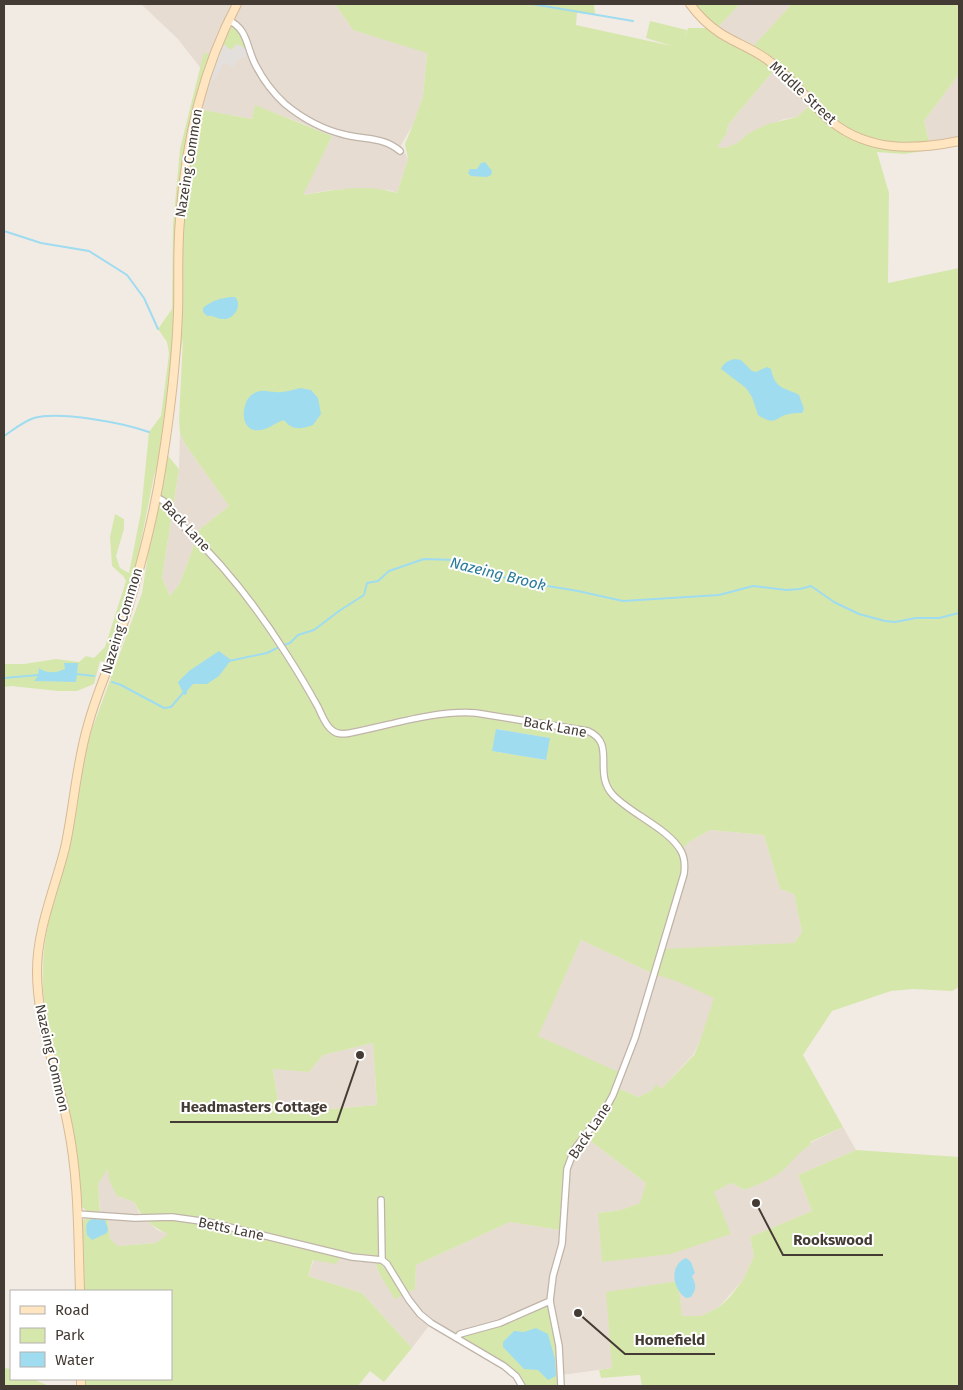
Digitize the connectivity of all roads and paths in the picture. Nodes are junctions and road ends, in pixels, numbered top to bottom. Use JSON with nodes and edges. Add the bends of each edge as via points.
{"nodes":[{"id":1,"x":237,"y":4,"type":"edge"},
{"id":2,"x":690,"y":4,"type":"edge"},
{"id":3,"x":228,"y":20,"type":"junction"},
{"id":4,"x":959,"y":141,"type":"edge"},
{"id":5,"x":400,"y":151,"type":"dead end"},
{"id":6,"x":156,"y":496,"type":"junction"},
{"id":7,"x":381,"y":1200,"type":"dead end"},
{"id":8,"x":77,"y":1214,"type":"junction"},
{"id":9,"x":382,"y":1260,"type":"junction"},
{"id":10,"x":80,"y":1290,"type":"edge"},
{"id":11,"x":550,"y":1301,"type":"junction"},
{"id":12,"x":457,"y":1338,"type":"junction"},
{"id":13,"x":522,"y":1386,"type":"edge"},
{"id":14,"x":561,"y":1386,"type":"edge"}],
"edges":[{"from":1,"to":3,"type":"street","name":"Nazeing Common"},
{"from":2,"to":4,"type":"street","name":"Middle Street","via":[[720,33],[769,60],[832,122],[858,138],[887,146],[912,148]]},
{"from":3,"to":5,"type":"street","via":[[243,30],[256,65],[285,104],[335,132],[386,141]]},
{"from":3,"to":6,"type":"street","name":"Nazeing Common","via":[[206,75],[185,173],[179,223],[174,376]]},
{"from":6,"to":8,"type":"street","name":"Nazeing Common","via":[[129,607],[87,728],[37,968],[39,1003],[73,1156]]},
{"from":6,"to":11,"type":"street","name":"Back Lane","via":[[170,505],[177,520],[230,574],[256,608],[333,732],[350,733],[460,712],[588,731],[601,740],[603,777],[612,794],[666,834],[682,852],[684,874],[630,1050],[606,1108],[569,1159],[562,1244],[552,1276]]},
{"from":7,"to":9,"type":"street"},
{"from":8,"to":9,"type":"street","name":"Betts Lane","via":[[172,1217],[208,1222],[338,1254]]},
{"from":8,"to":10,"type":"street","name":"Nazeing Common"},
{"from":9,"to":12,"type":"street","via":[[388,1264],[420,1314]]},
{"from":11,"to":12,"type":"street","via":[[500,1323],[460,1334]]},
{"from":11,"to":14,"type":"street","name":"Back Lane","via":[[559,1346]]},
{"from":12,"to":13,"type":"street","via":[[504,1366]]}]}
